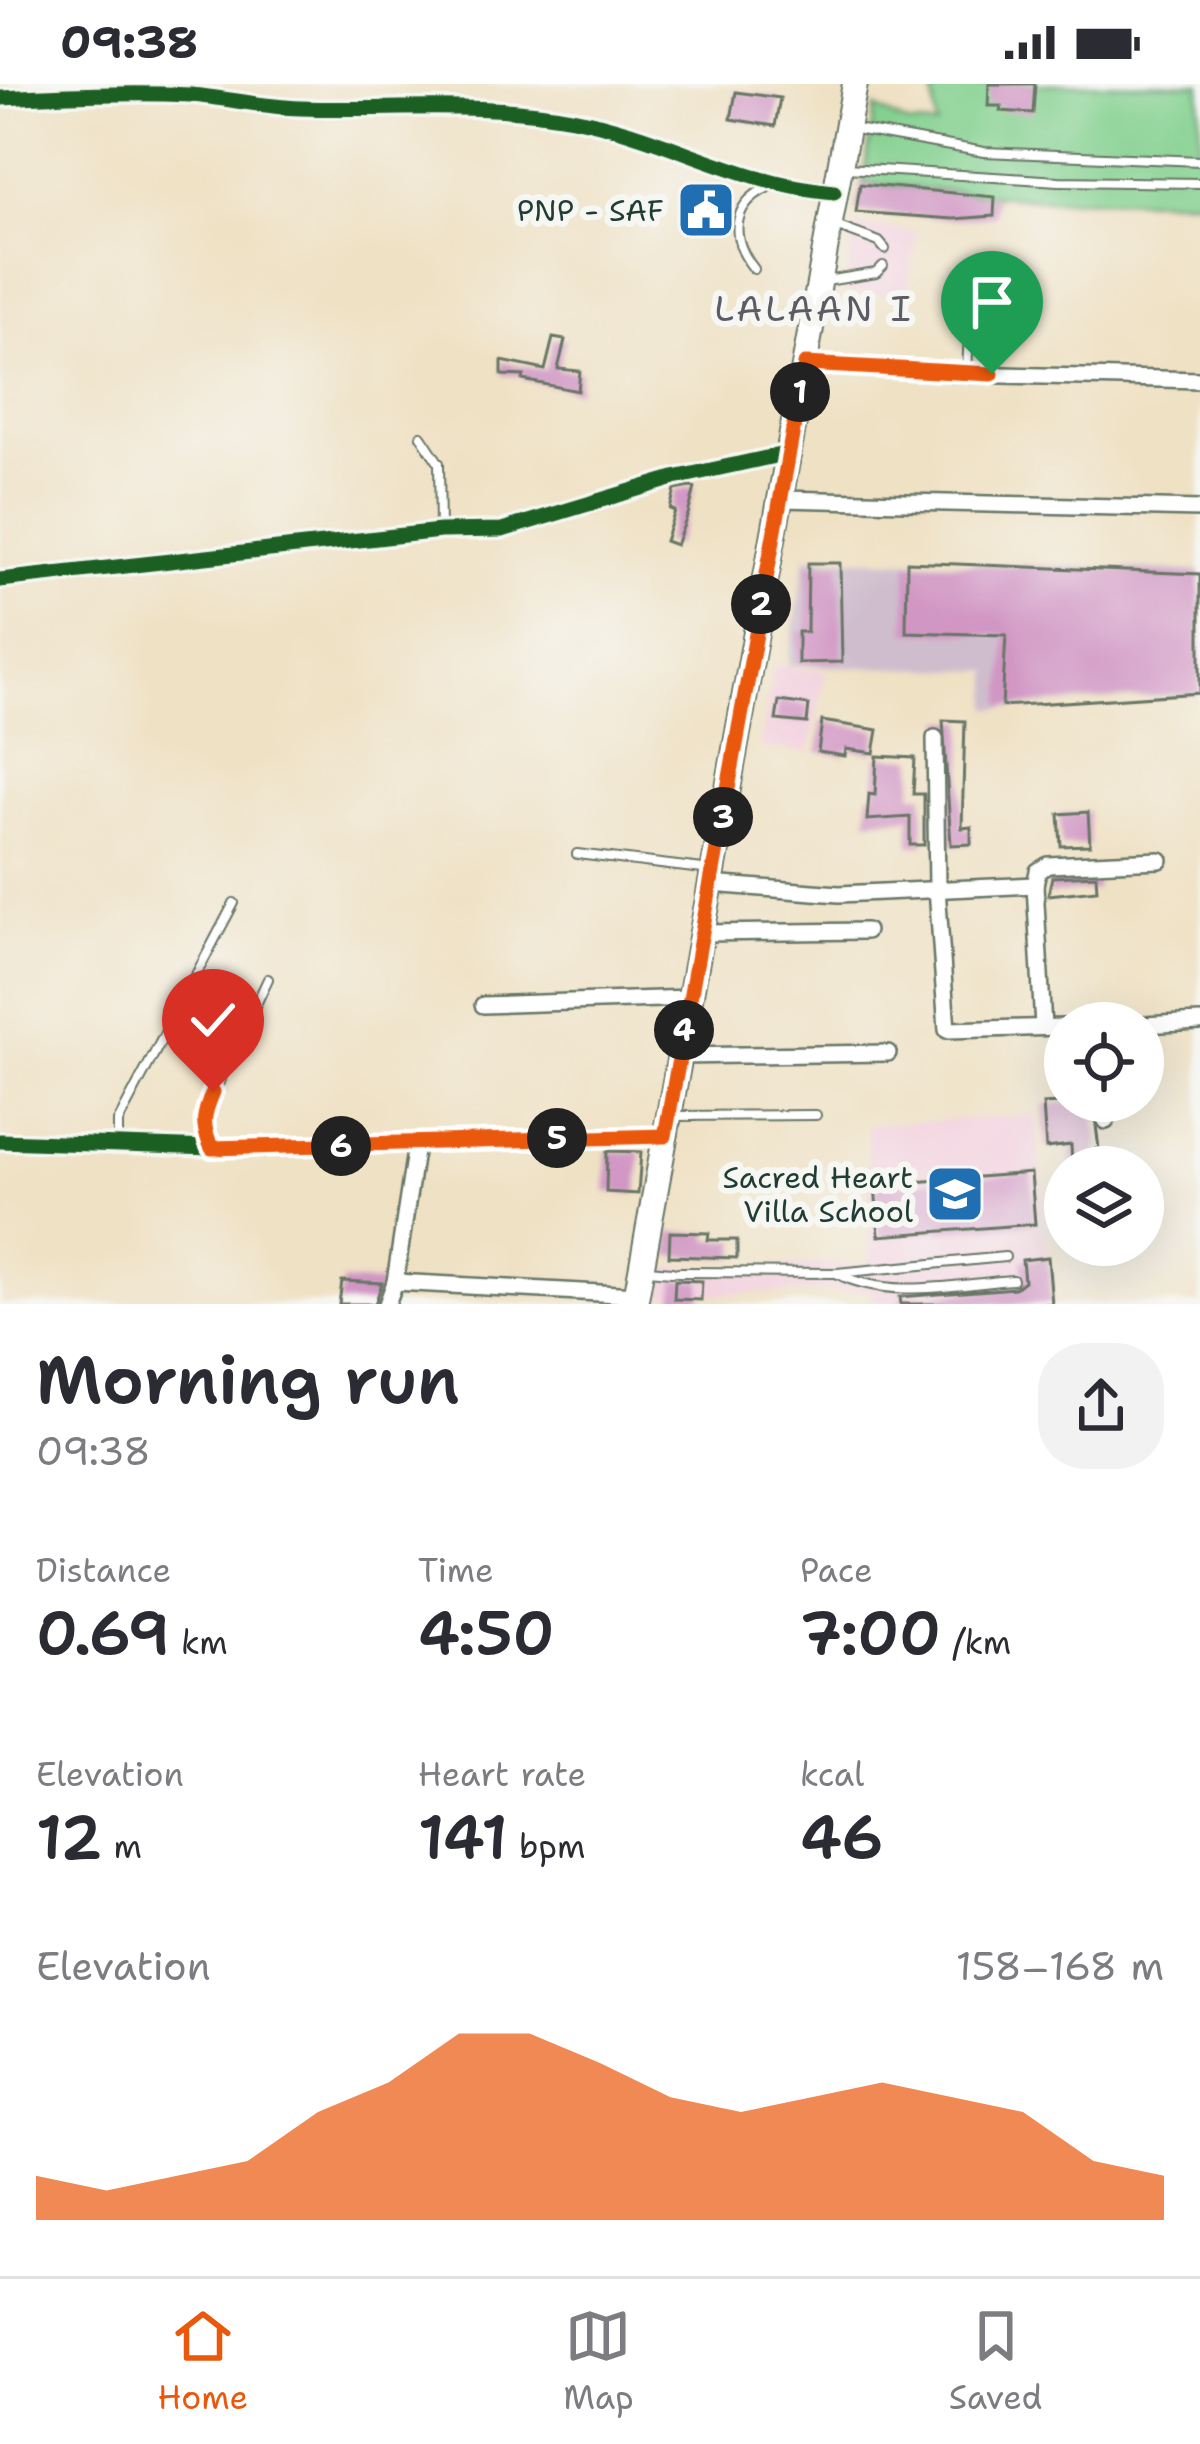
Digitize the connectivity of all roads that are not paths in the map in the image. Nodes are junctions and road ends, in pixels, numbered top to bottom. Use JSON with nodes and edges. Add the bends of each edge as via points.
{"nodes":[{"id":1,"x":855,"y":84,"type":"edge"},
{"id":2,"x":45,"y":90,"type":"edge"},
{"id":3,"x":0,"y":98,"type":"edge"},
{"id":4,"x":847,"y":127,"type":"junction"},
{"id":5,"x":1200,"y":161,"type":"edge"},
{"id":6,"x":837,"y":180,"type":"junction"},
{"id":7,"x":1200,"y":183,"type":"edge"},
{"id":8,"x":777,"y":184,"type":"junction"},
{"id":9,"x":829,"y":223,"type":"junction"},
{"id":10,"x":885,"y":249,"type":"dead end"},
{"id":11,"x":883,"y":266,"type":"dead end"},
{"id":12,"x":754,"y":268,"type":"dead end"},
{"id":13,"x":819,"y":282,"type":"junction"},
{"id":14,"x":970,"y":310,"type":"dead end"},
{"id":15,"x":994,"y":313,"type":"dead end"},
{"id":16,"x":805,"y":364,"type":"junction"},
{"id":17,"x":967,"y":374,"type":"junction"},
{"id":18,"x":992,"y":374,"type":"junction"},
{"id":19,"x":1200,"y":380,"type":"edge"},
{"id":20,"x":421,"y":436,"type":"dead end"},
{"id":21,"x":790,"y":453,"type":"junction"},
{"id":22,"x":781,"y":499,"type":"junction"},
{"id":23,"x":1200,"y":509,"type":"edge"},
{"id":24,"x":440,"y":531,"type":"junction"},
{"id":25,"x":0,"y":580,"type":"edge"},
{"id":26,"x":935,"y":738,"type":"dead end"},
{"id":27,"x":577,"y":854,"type":"dead end"},
{"id":28,"x":1160,"y":860,"type":"dead end"},
{"id":29,"x":712,"y":877,"type":"junction"},
{"id":30,"x":1035,"y":885,"type":"junction"},
{"id":31,"x":938,"y":888,"type":"junction"},
{"id":32,"x":234,"y":903,"type":"dead end"},
{"id":33,"x":866,"y":931,"type":"dead end"},
{"id":34,"x":703,"y":934,"type":"junction"},
{"id":35,"x":268,"y":979,"type":"dead end"},
{"id":36,"x":690,"y":998,"type":"junction"},
{"id":37,"x":483,"y":1005,"type":"dead end"},
{"id":38,"x":1200,"y":1022,"type":"edge"},
{"id":39,"x":1164,"y":1024,"type":"edge"},
{"id":40,"x":1043,"y":1027,"type":"joint"},
{"id":41,"x":888,"y":1053,"type":"dead end"},
{"id":42,"x":680,"y":1056,"type":"junction"},
{"id":43,"x":815,"y":1115,"type":"dead end"},
{"id":44,"x":667,"y":1126,"type":"junction"},
{"id":45,"x":0,"y":1141,"type":"edge"},
{"id":46,"x":118,"y":1143,"type":"junction"},
{"id":47,"x":416,"y":1144,"type":"junction"},
{"id":48,"x":212,"y":1148,"type":"junction"},
{"id":49,"x":1005,"y":1257,"type":"dead end"},
{"id":50,"x":837,"y":1274,"type":"junction"},
{"id":51,"x":1013,"y":1280,"type":"dead end"},
{"id":52,"x":395,"y":1282,"type":"junction"},
{"id":53,"x":637,"y":1290,"type":"edge"},
{"id":54,"x":387,"y":1304,"type":"edge"}],
"edges":[{"from":1,"to":4,"type":"main road"},
{"from":2,"to":3,"type":"street"},
{"from":2,"to":8,"type":"street","via":[[573,118]]},
{"from":4,"to":5,"type":"lane","via":[[1002,154]]},
{"from":4,"to":6,"type":"main road"},
{"from":6,"to":7,"type":"lane"},
{"from":6,"to":8,"type":"street"},
{"from":6,"to":9,"type":"main road"},
{"from":8,"to":12,"type":"lane","via":[[754,193],[739,216],[740,244]]},
{"from":9,"to":10,"type":"lane"},
{"from":9,"to":13,"type":"main road"},
{"from":11,"to":13,"type":"lane"},
{"from":13,"to":16,"type":"main road"},
{"from":14,"to":17,"type":"lane"},
{"from":15,"to":18,"type":"lane"},
{"from":16,"to":17,"type":"street"},
{"from":16,"to":21,"type":"main road"},
{"from":17,"to":18,"type":"street"},
{"from":18,"to":19,"type":"street"},
{"from":20,"to":24,"type":"lane","via":[[439,463]]},
{"from":21,"to":22,"type":"main road"},
{"from":21,"to":24,"type":"street","via":[[502,530]]},
{"from":22,"to":23,"type":"street"},
{"from":22,"to":29,"type":"main road"},
{"from":24,"to":25,"type":"street"},
{"from":26,"to":31,"type":"street"},
{"from":27,"to":29,"type":"lane"},
{"from":28,"to":30,"type":"street","via":[[1048,865]]},
{"from":29,"to":31,"type":"street","via":[[838,894]]},
{"from":29,"to":34,"type":"main road"},
{"from":30,"to":31,"type":"street"},
{"from":30,"to":40,"type":"street"},
{"from":31,"to":40,"type":"street","via":[[947,1030]]},
{"from":32,"to":46,"type":"lane","via":[[118,1122]]},
{"from":33,"to":34,"type":"street"},
{"from":34,"to":36,"type":"main road"},
{"from":35,"to":48,"type":"lane","via":[[203,1116]]},
{"from":36,"to":37,"type":"street"},
{"from":36,"to":42,"type":"main road"},
{"from":38,"to":39,"type":"street"},
{"from":41,"to":42,"type":"street"},
{"from":42,"to":44,"type":"main road"},
{"from":43,"to":44,"type":"lane"},
{"from":44,"to":47,"type":"street"},
{"from":44,"to":53,"type":"main road"},
{"from":45,"to":46,"type":"street"},
{"from":46,"to":48,"type":"street"},
{"from":47,"to":48,"type":"street"},
{"from":47,"to":52,"type":"street"},
{"from":49,"to":50,"type":"lane"},
{"from":50,"to":51,"type":"lane","via":[[896,1289]]},
{"from":50,"to":53,"type":"lane","via":[[675,1272]]},
{"from":52,"to":53,"type":"street"},
{"from":52,"to":54,"type":"street"}]}
